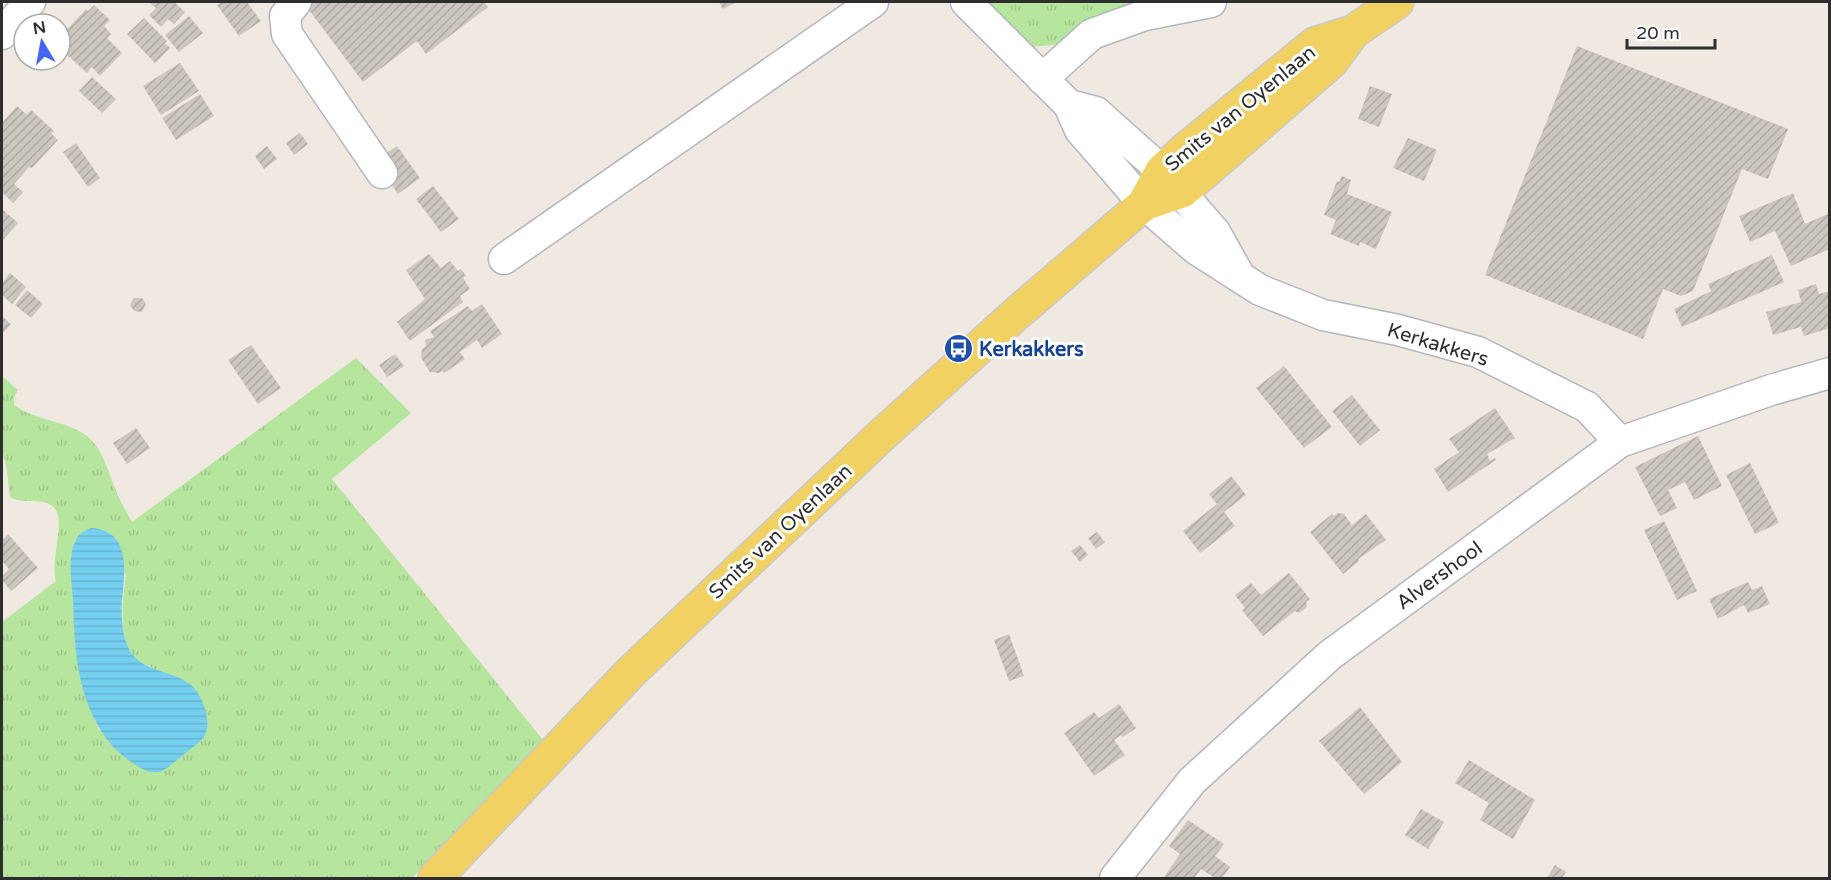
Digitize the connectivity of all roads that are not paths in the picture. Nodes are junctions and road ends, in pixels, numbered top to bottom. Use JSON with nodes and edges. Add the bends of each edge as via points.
{"nodes":[{"id":1,"x":30,"y":2,"type":"edge"},
{"id":2,"x":296,"y":2,"type":"edge"},
{"id":3,"x":873,"y":2,"type":"edge"},
{"id":4,"x":966,"y":2,"type":"edge"},
{"id":5,"x":1211,"y":2,"type":"edge"},
{"id":6,"x":1397,"y":2,"type":"edge"},
{"id":7,"x":2,"y":34,"type":"edge"},
{"id":8,"x":1042,"y":79,"type":"junction"},
{"id":9,"x":1069,"y":105,"type":"junction"},
{"id":10,"x":382,"y":173,"type":"dead end"},
{"id":11,"x":1172,"y":181,"type":"junction"},
{"id":12,"x":1144,"y":204,"type":"junction"},
{"id":13,"x":504,"y":259,"type":"dead end"},
{"id":14,"x":1240,"y":277,"type":"junction"},
{"id":15,"x":1830,"y":373,"type":"edge"},
{"id":16,"x":1620,"y":442,"type":"junction"},
{"id":17,"x":435,"y":879,"type":"edge"},
{"id":18,"x":1115,"y":879,"type":"edge"}],
"edges":[{"from":1,"to":7,"type":"street"},
{"from":2,"to":10,"type":"street","via":[[285,16],[287,34]]},
{"from":3,"to":13,"type":"street"},
{"from":4,"to":8,"type":"street","name":"Kerkakkers"},
{"from":5,"to":8,"type":"street","via":[[1145,15],[1092,34]]},
{"from":6,"to":11,"type":"main road","name":"Smits van Oyenlaan","via":[[1353,32],[1315,44],[1186,149]]},
{"from":8,"to":9,"type":"street","name":"Kerkakkers"},
{"from":9,"to":11,"type":"street","name":"Kerkakkers","via":[[1096,112]]},
{"from":9,"to":12,"type":"street","name":"Kerkakkers","via":[[1080,130]]},
{"from":11,"to":12,"type":"main road","name":"Smits van Oyenlaan"},
{"from":11,"to":14,"type":"street","name":"Kerkakkers","via":[[1215,232]]},
{"from":12,"to":14,"type":"street","name":"Kerkakkers","via":[[1196,249]]},
{"from":12,"to":17,"type":"main road","name":"Smits van Oyenlaan","via":[[884,433],[631,672]]},
{"from":14,"to":16,"type":"street","name":"Kerkakkers","via":[[1260,290],[1323,315],[1478,352],[1587,407]]},
{"from":15,"to":16,"type":"street","name":"Alvershool"},
{"from":16,"to":18,"type":"street","name":"Alvershool","via":[[1330,655],[1192,781]]}]}
